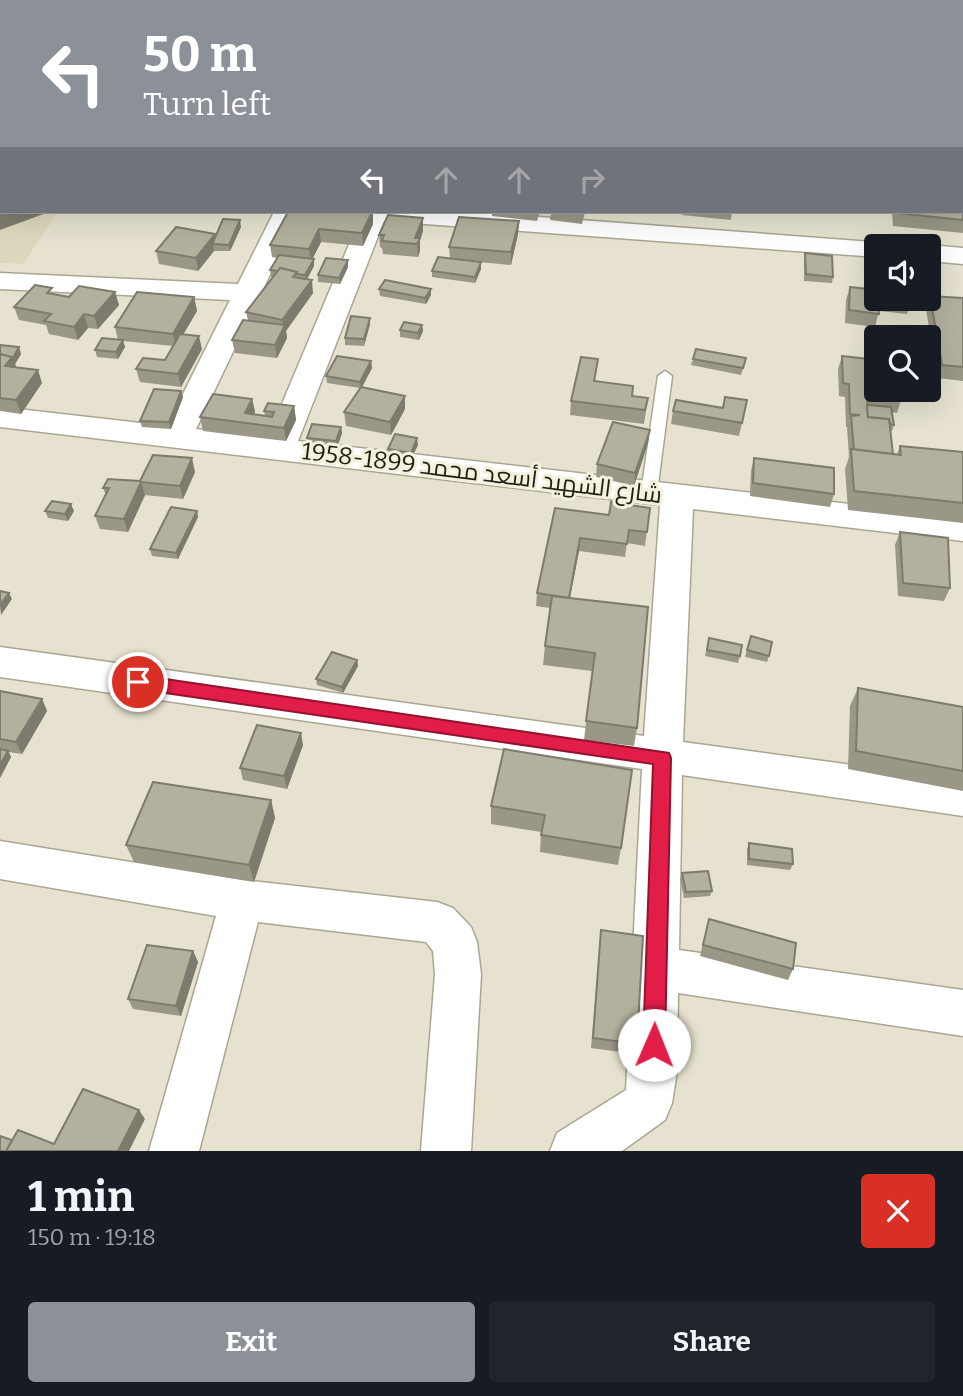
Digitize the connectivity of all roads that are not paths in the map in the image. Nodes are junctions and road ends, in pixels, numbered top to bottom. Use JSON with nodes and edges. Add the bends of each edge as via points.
{"nodes":[{"id":1,"x":286,"y":214,"type":"edge"},
{"id":2,"x":372,"y":214,"type":"edge"},
{"id":3,"x":400,"y":214,"type":"edge"},
{"id":4,"x":864,"y":248,"type":"edge"},
{"id":5,"x":941,"y":254,"type":"edge"},
{"id":6,"x":963,"y":256,"type":"edge"},
{"id":7,"x":0,"y":281,"type":"edge"},
{"id":8,"x":246,"y":293,"type":"junction"},
{"id":9,"x":665,"y":376,"type":"dead end"},
{"id":10,"x":0,"y":417,"type":"edge"},
{"id":11,"x":177,"y":436,"type":"junction"},
{"id":12,"x":279,"y":448,"type":"junction"},
{"id":13,"x":663,"y":494,"type":"junction"},
{"id":14,"x":963,"y":529,"type":"edge"},
{"id":15,"x":0,"y":662,"type":"edge"},
{"id":16,"x":662,"y":758,"type":"junction"},
{"id":17,"x":963,"y":798,"type":"edge"},
{"id":18,"x":0,"y":860,"type":"edge"},
{"id":19,"x":242,"y":900,"type":"junction"},
{"id":20,"x":656,"y":968,"type":"junction"},
{"id":21,"x":963,"y":1013,"type":"edge"},
{"id":22,"x":174,"y":1151,"type":"edge"},
{"id":23,"x":446,"y":1151,"type":"edge"},
{"id":24,"x":575,"y":1151,"type":"edge"}],
"edges":[{"from":1,"to":8,"type":"street"},
{"from":2,"to":12,"type":"street"},
{"from":3,"to":4,"type":"street"},
{"from":5,"to":6,"type":"street"},
{"from":7,"to":8,"type":"street"},
{"from":8,"to":11,"type":"street"},
{"from":9,"to":13,"type":"lane"},
{"from":10,"to":11,"type":"street","name":"شارع الشهيد أسعد محمد 1899-1958"},
{"from":11,"to":12,"type":"street","name":"شارع الشهيد أسعد محمد 1899-1958"},
{"from":12,"to":13,"type":"street","name":"شارع الشهيد أسعد محمد 1899-1958"},
{"from":13,"to":14,"type":"street","name":"شارع الشهيد أسعد محمد 1899-1958"},
{"from":13,"to":16,"type":"street"},
{"from":15,"to":16,"type":"street"},
{"from":16,"to":17,"type":"street"},
{"from":16,"to":20,"type":"street"},
{"from":18,"to":19,"type":"street"},
{"from":19,"to":22,"type":"street"},
{"from":19,"to":23,"type":"street","via":[[437,923],[455,942],[458,974]]},
{"from":20,"to":21,"type":"street"},
{"from":20,"to":24,"type":"street","via":[[648,1103]]}]}
